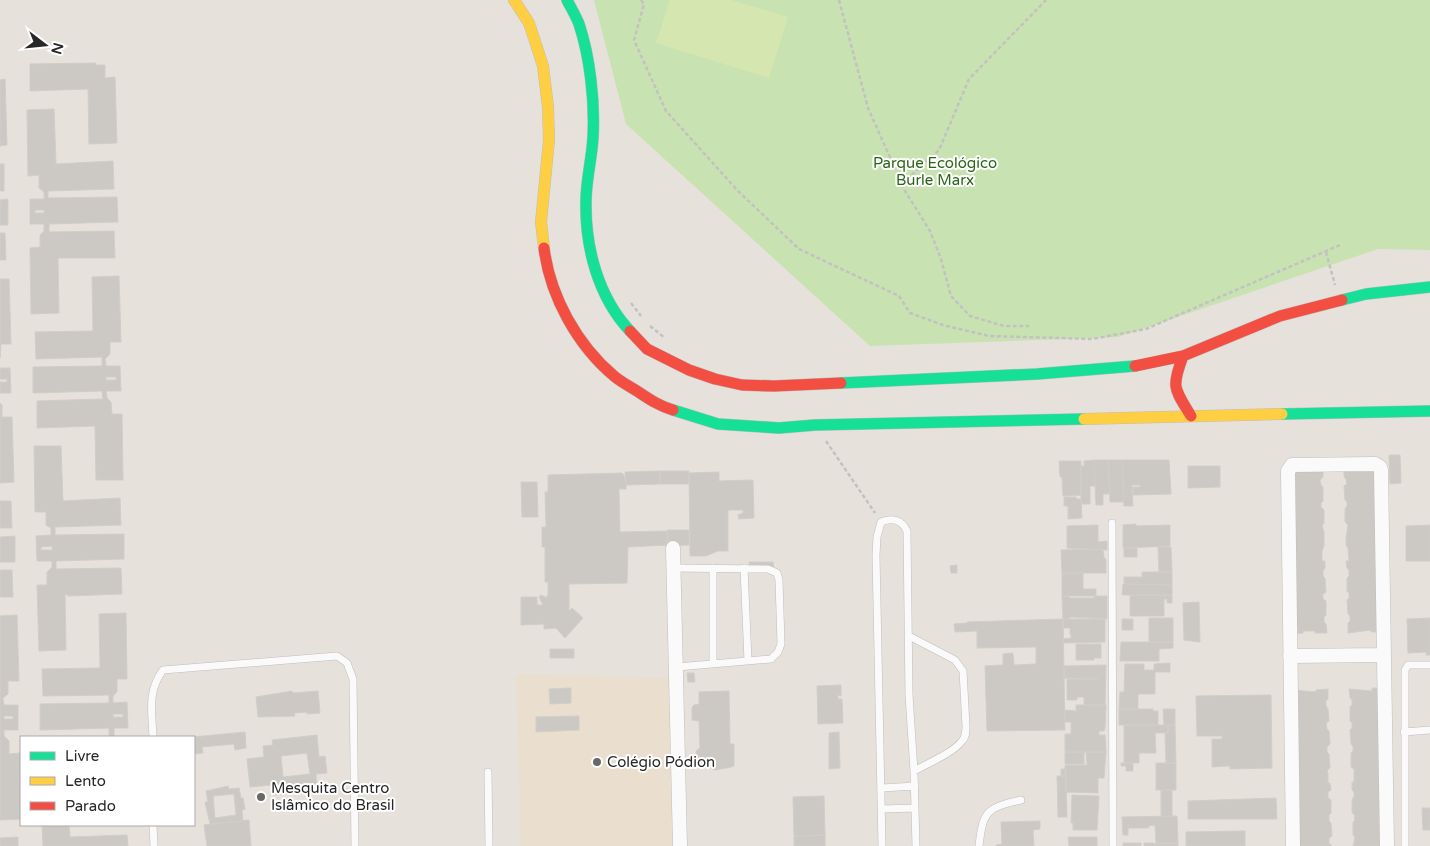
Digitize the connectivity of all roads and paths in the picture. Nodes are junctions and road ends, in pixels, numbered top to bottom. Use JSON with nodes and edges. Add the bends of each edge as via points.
{"nodes":[{"id":1,"x":514,"y":0,"type":"edge"},
{"id":2,"x":567,"y":0,"type":"edge"},
{"id":3,"x":641,"y":0,"type":"edge"},
{"id":4,"x":839,"y":0,"type":"edge"},
{"id":5,"x":1046,"y":0,"type":"edge"},
{"id":6,"x":902,"y":184,"type":"junction"},
{"id":7,"x":1340,"y":245,"type":"dead end"},
{"id":8,"x":1326,"y":252,"type":"junction"},
{"id":9,"x":1430,"y":287,"type":"edge"},
{"id":10,"x":627,"y":298,"type":"dead end"},
{"id":11,"x":1340,"y":301,"type":"junction"},
{"id":12,"x":1029,"y":326,"type":"dead end"},
{"id":13,"x":667,"y":341,"type":"dead end"},
{"id":14,"x":1183,"y":356,"type":"junction"},
{"id":15,"x":1430,"y":411,"type":"edge"},
{"id":16,"x":1191,"y":416,"type":"junction"},
{"id":17,"x":816,"y":425,"type":"junction"},
{"id":18,"x":881,"y":522,"type":"junction"},
{"id":19,"x":1112,"y":522,"type":"dead end"},
{"id":20,"x":673,"y":548,"type":"dead end"},
{"id":21,"x":674,"y":568,"type":"junction"},
{"id":22,"x":713,"y":568,"type":"junction"},
{"id":23,"x":744,"y":568,"type":"junction"},
{"id":24,"x":908,"y":636,"type":"junction"},
{"id":25,"x":1383,"y":655,"type":"junction"},
{"id":26,"x":1290,"y":656,"type":"junction"},
{"id":27,"x":748,"y":661,"type":"junction"},
{"id":28,"x":713,"y":664,"type":"junction"},
{"id":29,"x":1430,"y":665,"type":"edge"},
{"id":30,"x":677,"y":667,"type":"junction"},
{"id":31,"x":1430,"y":730,"type":"edge"},
{"id":32,"x":1404,"y":732,"type":"junction"},
{"id":33,"x":152,"y":736,"type":"edge"},
{"id":34,"x":914,"y":771,"type":"junction"},
{"id":35,"x":488,"y":772,"type":"dead end"},
{"id":36,"x":914,"y":786,"type":"junction"},
{"id":37,"x":882,"y":788,"type":"junction"},
{"id":38,"x":1021,"y":800,"type":"dead end"},
{"id":39,"x":915,"y":808,"type":"junction"},
{"id":40,"x":882,"y":809,"type":"junction"},
{"id":41,"x":153,"y":826,"type":"edge"},
{"id":42,"x":154,"y":846,"type":"edge"},
{"id":43,"x":355,"y":846,"type":"edge"},
{"id":44,"x":489,"y":846,"type":"edge"},
{"id":45,"x":680,"y":846,"type":"edge"},
{"id":46,"x":882,"y":846,"type":"edge"},
{"id":47,"x":916,"y":846,"type":"edge"},
{"id":48,"x":979,"y":846,"type":"edge"},
{"id":49,"x":1113,"y":846,"type":"edge"},
{"id":50,"x":1293,"y":846,"type":"edge"},
{"id":51,"x":1387,"y":846,"type":"edge"},
{"id":52,"x":1405,"y":846,"type":"edge"}],
"edges":[{"from":1,"to":17,"type":"street","via":[[529,23],[543,66],[548,107],[549,140],[541,222],[546,263],[559,302],[579,339],[614,376],[659,406],[718,424],[779,428]]},
{"from":2,"to":14,"type":"street","via":[[579,23],[591,78],[593,136],[586,201],[589,247],[602,288],[619,318],[647,349],[715,380],[774,386],[1037,374],[1142,365]]},
{"from":3,"to":8,"type":"path","via":[[644,4],[634,40],[666,111],[738,191],[799,248],[899,296],[910,313],[989,336],[1092,339],[1146,329]]},
{"from":4,"to":6,"type":"path","via":[[868,108]]},
{"from":5,"to":6,"type":"path","via":[[969,79],[939,150]]},
{"from":6,"to":12,"type":"path","via":[[930,231],[942,259],[951,296],[970,316],[1004,326]]},
{"from":7,"to":8,"type":"path"},
{"from":8,"to":11,"type":"path"},
{"from":9,"to":11,"type":"street","via":[[1366,294]]},
{"from":10,"to":13,"type":"path","via":[[645,322]]},
{"from":11,"to":14,"type":"street","via":[[1280,316]]},
{"from":14,"to":16,"type":"street","via":[[1175,378],[1177,392]]},
{"from":15,"to":16,"type":"street"},
{"from":16,"to":17,"type":"street"},
{"from":17,"to":18,"type":"path"},
{"from":18,"to":24,"type":"lane","via":[[896,520],[907,531]]},
{"from":18,"to":37,"type":"lane","via":[[876,555]]},
{"from":19,"to":49,"type":"lane"},
{"from":20,"to":21,"type":"street"},
{"from":21,"to":22,"type":"lane"},
{"from":21,"to":30,"type":"street"},
{"from":22,"to":23,"type":"lane"},
{"from":22,"to":28,"type":"lane"},
{"from":23,"to":27,"type":"lane"},
{"from":23,"to":27,"type":"lane","via":[[768,569],[777,573],[779,580],[778,652],[771,659]]},
{"from":24,"to":34,"type":"lane"},
{"from":24,"to":34,"type":"lane","via":[[951,657],[960,666],[966,726],[966,735],[956,748]]},
{"from":25,"to":26,"type":"street"},
{"from":25,"to":26,"type":"street","via":[[1381,470],[1375,464],[1289,467]]},
{"from":25,"to":51,"type":"street"},
{"from":26,"to":50,"type":"street"},
{"from":27,"to":28,"type":"lane"},
{"from":28,"to":30,"type":"lane"},
{"from":29,"to":32,"type":"lane","via":[[1408,665],[1405,670]]},
{"from":30,"to":45,"type":"street"},
{"from":31,"to":32,"type":"lane"},
{"from":32,"to":52,"type":"lane"},
{"from":33,"to":43,"type":"lane","via":[[152,692],[155,680],[163,670],[337,656],[347,663],[353,679]]},
{"from":34,"to":36,"type":"lane"},
{"from":35,"to":44,"type":"lane"},
{"from":36,"to":37,"type":"lane"},
{"from":36,"to":39,"type":"lane"},
{"from":37,"to":40,"type":"lane"},
{"from":38,"to":48,"type":"lane","via":[[995,806],[986,813]]},
{"from":39,"to":40,"type":"lane"},
{"from":39,"to":47,"type":"lane"},
{"from":40,"to":46,"type":"lane"},
{"from":41,"to":42,"type":"lane"}]}
